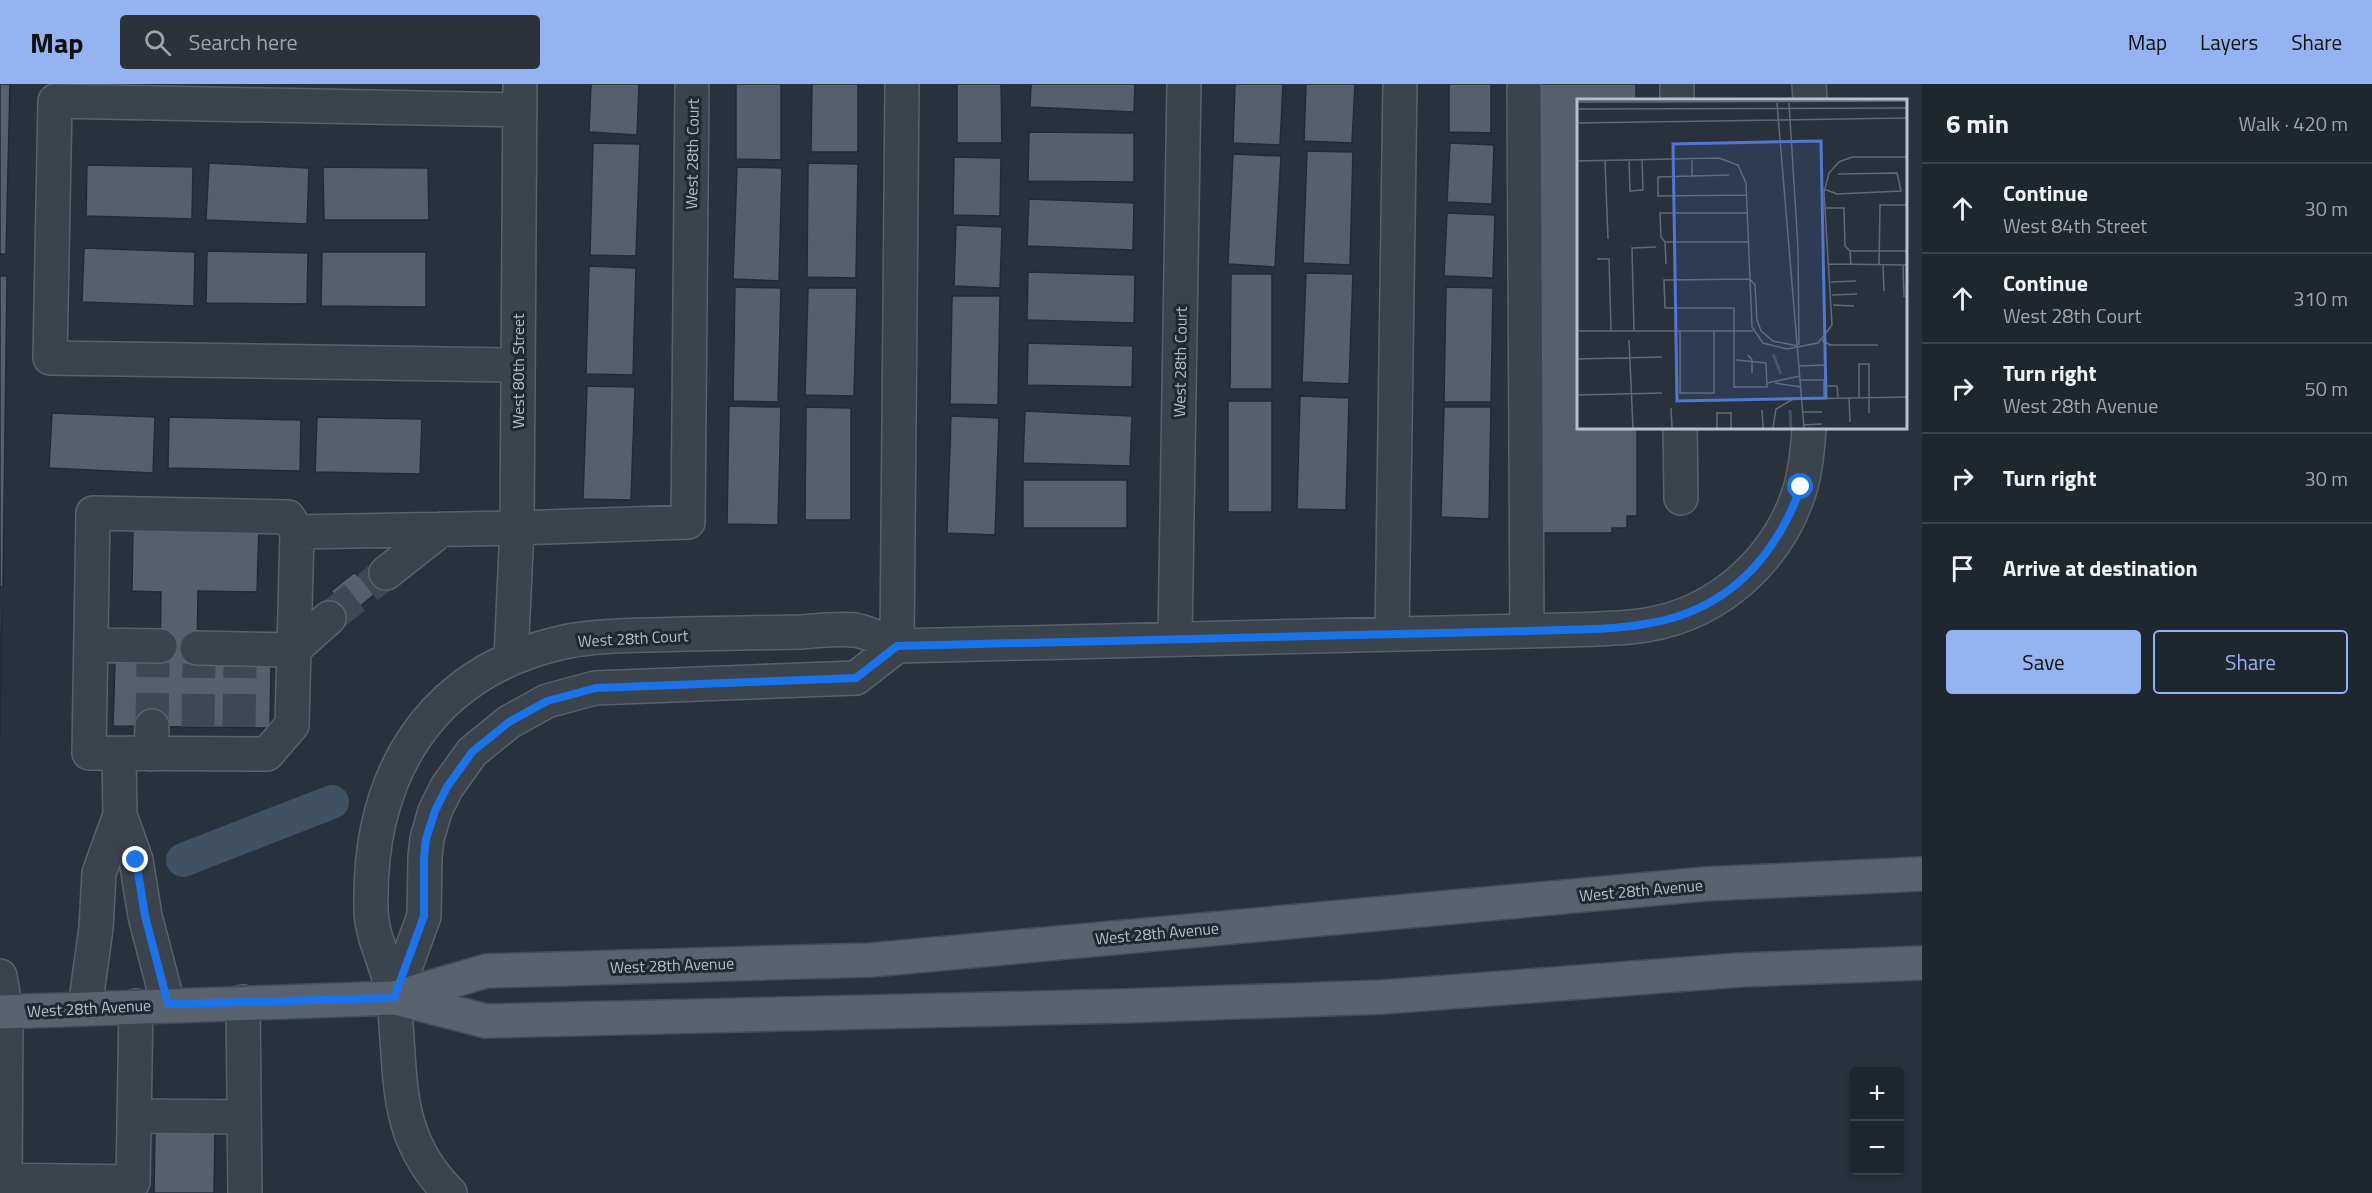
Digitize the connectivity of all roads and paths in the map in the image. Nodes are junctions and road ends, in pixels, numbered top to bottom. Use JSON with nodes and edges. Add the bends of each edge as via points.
{"nodes":[{"id":1,"x":692,"y":84,"type":"edge"},
{"id":2,"x":902,"y":84,"type":"edge"},
{"id":3,"x":1184,"y":84,"type":"edge"},
{"id":4,"x":1400,"y":84,"type":"edge"},
{"id":5,"x":1524,"y":84,"type":"edge"},
{"id":6,"x":520,"y":97,"type":"edge"},
{"id":7,"x":518,"y":365,"type":"junction"},
{"id":8,"x":1680,"y":429,"type":"edge"},
{"id":9,"x":1809,"y":429,"type":"edge"},
{"id":10,"x":1681,"y":498,"type":"dead end"},
{"id":11,"x":517,"y":528,"type":"junction"},
{"id":12,"x":442,"y":529,"type":"junction"},
{"id":13,"x":297,"y":532,"type":"junction"},
{"id":14,"x":386,"y":573,"type":"tunnel mouth"},
{"id":15,"x":329,"y":618,"type":"tunnel mouth"},
{"id":16,"x":1527,"y":631,"type":"junction"},
{"id":17,"x":1392,"y":634,"type":"junction"},
{"id":18,"x":1175,"y":639,"type":"junction"},
{"id":19,"x":91,"y":645,"type":"junction"},
{"id":20,"x":897,"y":646,"type":"junction"},
{"id":21,"x":293,"y":650,"type":"junction"},
{"id":22,"x":155,"y":652,"type":"dead end"},
{"id":23,"x":199,"y":653,"type":"dead end"},
{"id":24,"x":511,"y":658,"type":"junction"},
{"id":25,"x":140,"y":745,"type":"junction"},
{"id":26,"x":120,"y":815,"type":"junction"},
{"id":27,"x":1922,"y":874,"type":"edge"},
{"id":28,"x":1922,"y":963,"type":"edge"},
{"id":29,"x":0,"y":976,"type":"edge"},
{"id":30,"x":394,"y":998,"type":"junction"},
{"id":31,"x":243,"y":1002,"type":"junction"},
{"id":32,"x":152,"y":1005,"type":"junction"},
{"id":33,"x":85,"y":1008,"type":"junction"},
{"id":34,"x":3,"y":1012,"type":"edge"},
{"id":35,"x":135,"y":1116,"type":"junction"},
{"id":36,"x":244,"y":1117,"type":"junction"},
{"id":37,"x":5,"y":1186,"type":"edge"},
{"id":38,"x":88,"y":1187,"type":"edge"},
{"id":39,"x":435,"y":1187,"type":"edge"},
{"id":40,"x":245,"y":1193,"type":"edge"}],
"edges":[{"from":1,"to":11,"type":"street","name":"West 28th Court","via":[[687,522]]},
{"from":2,"to":20,"type":"street"},
{"from":3,"to":18,"type":"street","name":"West 28th Court"},
{"from":4,"to":17,"type":"street"},
{"from":5,"to":16,"type":"street"},
{"from":6,"to":7,"type":"street","name":"West 80th Street"},
{"from":6,"to":7,"type":"street","via":[[55,101],[50,358]]},
{"from":7,"to":11,"type":"street","name":"West 80th Street"},
{"from":8,"to":10,"type":"street"},
{"from":9,"to":16,"type":"street","name":"West 28th Court","via":[[1801,487],[1787,521],[1765,556],[1741,582],[1695,610],[1647,624]]},
{"from":11,"to":12,"type":"street"},
{"from":11,"to":24,"type":"street","name":"West 80th Street"},
{"from":12,"to":13,"type":"street"},
{"from":12,"to":14,"type":"street"},
{"from":13,"to":19,"type":"street","via":[[288,517],[93,513]]},
{"from":13,"to":21,"type":"street"},
{"from":15,"to":21,"type":"street"},
{"from":16,"to":17,"type":"street","name":"West 28th Court"},
{"from":17,"to":18,"type":"street","name":"West 28th Court"},
{"from":18,"to":20,"type":"street","name":"West 28th Court"},
{"from":19,"to":22,"type":"street"},
{"from":19,"to":25,"type":"street","via":[[89,753]]},
{"from":20,"to":24,"type":"street","name":"West 28th Court","via":[[856,630],[597,637]]},
{"from":20,"to":30,"type":"street","via":[[856,678],[596,688],[547,701],[509,722],[472,752],[435,811],[424,857],[424,916]]},
{"from":21,"to":23,"type":"street","via":[[240,656]]},
{"from":21,"to":25,"type":"street","via":[[292,725],[267,754],[238,741]]},
{"from":24,"to":30,"type":"street","name":"West 28th Court","via":[[468,681],[428,718],[408,748],[383,810],[375,846],[370,912]]},
{"from":25,"to":26,"type":"street"},
{"from":26,"to":32,"type":"street","via":[[136,860]]},
{"from":26,"to":33,"type":"street","via":[[99,873]]},
{"from":27,"to":30,"type":"main road","name":"West 28th Avenue","via":[[1705,884],[871,960],[486,971]]},
{"from":28,"to":30,"type":"main road","name":"West 28th Avenue","via":[[1740,970],[1383,997],[486,1021]]},
{"from":29,"to":34,"type":"street"},
{"from":30,"to":31,"type":"main road","name":"West 28th Avenue"},
{"from":30,"to":39,"type":"street","via":[[406,1121]]},
{"from":31,"to":32,"type":"main road","name":"West 28th Avenue"},
{"from":31,"to":36,"type":"street"},
{"from":32,"to":33,"type":"main road","name":"West 28th Avenue"},
{"from":32,"to":35,"type":"street"},
{"from":33,"to":34,"type":"main road","name":"West 28th Avenue"},
{"from":34,"to":37,"type":"street"},
{"from":35,"to":36,"type":"street"},
{"from":35,"to":38,"type":"street","via":[[133,1182]]},
{"from":36,"to":40,"type":"street"},
{"from":37,"to":38,"type":"street"}]}
